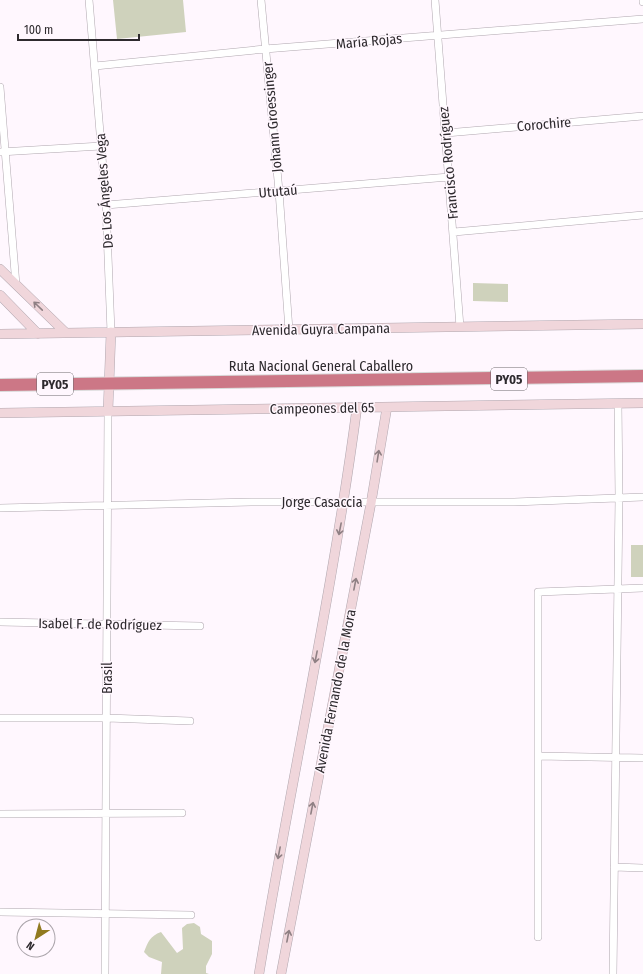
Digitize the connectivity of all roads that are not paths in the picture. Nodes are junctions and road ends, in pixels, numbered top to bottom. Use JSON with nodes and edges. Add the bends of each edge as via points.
{"nodes":[{"id":1,"x":89,"y":0,"type":"edge"},
{"id":2,"x":261,"y":0,"type":"edge"},
{"id":3,"x":435,"y":0,"type":"edge"},
{"id":4,"x":643,"y":18,"type":"edge"},
{"id":5,"x":438,"y":35,"type":"junction"},
{"id":6,"x":265,"y":49,"type":"junction"},
{"id":7,"x":95,"y":66,"type":"junction"},
{"id":8,"x":0,"y":87,"type":"edge"},
{"id":9,"x":643,"y":116,"type":"edge"},
{"id":10,"x":446,"y":132,"type":"junction"},
{"id":11,"x":101,"y":146,"type":"junction"},
{"id":12,"x":3,"y":152,"type":"edge"},
{"id":13,"x":449,"y":177,"type":"junction"},
{"id":14,"x":279,"y":191,"type":"junction"},
{"id":15,"x":106,"y":206,"type":"junction"},
{"id":16,"x":643,"y":215,"type":"edge"},
{"id":17,"x":454,"y":232,"type":"junction"},
{"id":18,"x":0,"y":269,"type":"edge"},
{"id":19,"x":16,"y":285,"type":"junction"},
{"id":20,"x":0,"y":295,"type":"edge"},
{"id":21,"x":643,"y":324,"type":"edge"},
{"id":22,"x":460,"y":327,"type":"junction"},
{"id":23,"x":289,"y":330,"type":"junction"},
{"id":24,"x":111,"y":332,"type":"junction"},
{"id":25,"x":66,"y":333,"type":"junction"},
{"id":26,"x":0,"y":334,"type":"edge"},
{"id":27,"x":38,"y":334,"type":"junction"},
{"id":28,"x":643,"y":376,"type":"edge"},
{"id":29,"x":110,"y":383,"type":"junction"},
{"id":30,"x":0,"y":385,"type":"edge"},
{"id":31,"x":618,"y":403,"type":"junction"},
{"id":32,"x":643,"y":403,"type":"edge"},
{"id":33,"x":357,"y":407,"type":"junction"},
{"id":34,"x":387,"y":407,"type":"junction"},
{"id":35,"x":108,"y":411,"type":"junction"},
{"id":36,"x":0,"y":413,"type":"edge"},
{"id":37,"x":643,"y":497,"type":"edge"},
{"id":38,"x":619,"y":498,"type":"junction"},
{"id":39,"x":345,"y":503,"type":"junction"},
{"id":40,"x":371,"y":503,"type":"junction"},
{"id":41,"x":108,"y":506,"type":"junction"},
{"id":42,"x":0,"y":508,"type":"edge"},
{"id":43,"x":643,"y":588,"type":"edge"},
{"id":44,"x":618,"y":589,"type":"junction"},
{"id":45,"x":0,"y":622,"type":"edge"},
{"id":46,"x":107,"y":624,"type":"junction"},
{"id":47,"x":200,"y":626,"type":"dead end"},
{"id":48,"x":0,"y":718,"type":"edge"},
{"id":49,"x":107,"y":718,"type":"junction"},
{"id":50,"x":190,"y":721,"type":"dead end"},
{"id":51,"x":538,"y":756,"type":"junction"},
{"id":52,"x":616,"y":757,"type":"junction"},
{"id":53,"x":643,"y":758,"type":"edge"},
{"id":54,"x":182,"y":812,"type":"dead end"},
{"id":55,"x":107,"y":813,"type":"junction"},
{"id":56,"x":0,"y":814,"type":"edge"},
{"id":57,"x":614,"y":867,"type":"junction"},
{"id":58,"x":643,"y":868,"type":"edge"},
{"id":59,"x":0,"y":912,"type":"edge"},
{"id":60,"x":106,"y":913,"type":"junction"},
{"id":61,"x":191,"y":915,"type":"dead end"},
{"id":62,"x":538,"y":937,"type":"dead end"},
{"id":63,"x":105,"y":974,"type":"edge"},
{"id":64,"x":259,"y":974,"type":"edge"},
{"id":65,"x":281,"y":974,"type":"edge"},
{"id":66,"x":613,"y":974,"type":"edge"}],
"edges":[{"from":1,"to":7,"type":"street","name":"De Los Ángeles Vega"},
{"from":2,"to":6,"type":"street","name":"Johann Groessinger"},
{"from":3,"to":5,"type":"street","name":"Francisco Rodríguez"},
{"from":4,"to":5,"type":"street","name":"María Rojas"},
{"from":5,"to":6,"type":"street","name":"María Rojas"},
{"from":5,"to":10,"type":"street","name":"Francisco Rodríguez"},
{"from":6,"to":7,"type":"street","name":"María Rojas"},
{"from":6,"to":14,"type":"street","name":"Johann Groessinger"},
{"from":7,"to":11,"type":"street","name":"De Los Ángeles Vega"},
{"from":8,"to":12,"type":"street"},
{"from":9,"to":10,"type":"street","name":"Corochire"},
{"from":10,"to":13,"type":"street","name":"Francisco Rodríguez"},
{"from":11,"to":12,"type":"street"},
{"from":11,"to":15,"type":"street","name":"De Los Ángeles Vega"},
{"from":12,"to":19,"type":"street"},
{"from":13,"to":14,"type":"street","name":"Ututaú"},
{"from":13,"to":17,"type":"street","name":"Francisco Rodríguez"},
{"from":14,"to":15,"type":"street","name":"Ututaú"},
{"from":14,"to":23,"type":"street","name":"Johann Groessinger"},
{"from":15,"to":24,"type":"street","name":"De Los Ángeles Vega"},
{"from":16,"to":17,"type":"street"},
{"from":17,"to":22,"type":"street","name":"Francisco Rodríguez"},
{"from":18,"to":19,"type":"main road"},
{"from":25,"to":19,"type":"main road","one_way":true},
{"from":20,"to":27,"type":"main road"},
{"from":21,"to":22,"type":"main road","name":"Avenida Guyra Campana"},
{"from":22,"to":23,"type":"main road","name":"Avenida Guyra Campana"},
{"from":23,"to":24,"type":"main road","name":"Avenida Guyra Campana"},
{"from":24,"to":25,"type":"main road","name":"Avenida Guyra Campana"},
{"from":24,"to":29,"type":"main road","name":"De Los Ángeles Vega"},
{"from":25,"to":27,"type":"main road","name":"Avenida Guyra Campana"},
{"from":26,"to":27,"type":"main road","name":"Avenida Guyra Campana"},
{"from":28,"to":29,"type":"highway","name":"Ruta Nacional General Caballero","number":"PY05"},
{"from":29,"to":30,"type":"highway","name":"Ruta Nacional General Caballero","number":"PY05"},
{"from":29,"to":35,"type":"main road","name":"Brasil"},
{"from":31,"to":32,"type":"main road","name":"Campeones del 65"},
{"from":31,"to":34,"type":"main road","name":"Campeones del 65"},
{"from":31,"to":38,"type":"street"},
{"from":33,"to":34,"type":"main road","name":"Campeones del 65"},
{"from":33,"to":35,"type":"main road","name":"Campeones del 65"},
{"from":33,"to":39,"type":"main road","name":"Avenida Fernando de la Mora"},
{"from":40,"to":34,"type":"main road","name":"Avenida Fernando de la Mora","one_way":true},
{"from":35,"to":36,"type":"main road","name":"Campeones del 65"},
{"from":35,"to":41,"type":"street","name":"Brasil"},
{"from":37,"to":38,"type":"street","name":"Jorge Casaccia"},
{"from":38,"to":40,"type":"street","name":"Jorge Casaccia"},
{"from":38,"to":44,"type":"street"},
{"from":39,"to":40,"type":"street","name":"Jorge Casaccia"},
{"from":39,"to":41,"type":"street","name":"Jorge Casaccia","via":[[251,502]]},
{"from":39,"to":64,"type":"main road","name":"Avenida Fernando de la Mora","one_way":true},
{"from":65,"to":40,"type":"main road","name":"Avenida Fernando de la Mora","one_way":true},
{"from":41,"to":42,"type":"street","name":"Jorge Casaccia"},
{"from":41,"to":46,"type":"street","name":"Brasil"},
{"from":43,"to":44,"type":"street"},
{"from":44,"to":51,"type":"street","via":[[538,592]]},
{"from":44,"to":52,"type":"street"},
{"from":45,"to":46,"type":"street","name":"Isabel F. de Rodríguez"},
{"from":46,"to":47,"type":"street","name":"Isabel F. de Rodríguez"},
{"from":46,"to":49,"type":"street","name":"Brasil"},
{"from":48,"to":49,"type":"street"},
{"from":49,"to":50,"type":"street"},
{"from":49,"to":55,"type":"street","name":"Brasil"},
{"from":51,"to":52,"type":"street"},
{"from":51,"to":62,"type":"street"},
{"from":52,"to":53,"type":"street"},
{"from":52,"to":57,"type":"street"},
{"from":54,"to":55,"type":"street"},
{"from":55,"to":56,"type":"street"},
{"from":55,"to":60,"type":"street","name":"Brasil"},
{"from":57,"to":58,"type":"street"},
{"from":57,"to":66,"type":"street"},
{"from":59,"to":60,"type":"street"},
{"from":60,"to":61,"type":"street"},
{"from":60,"to":63,"type":"street","name":"Brasil"}]}
